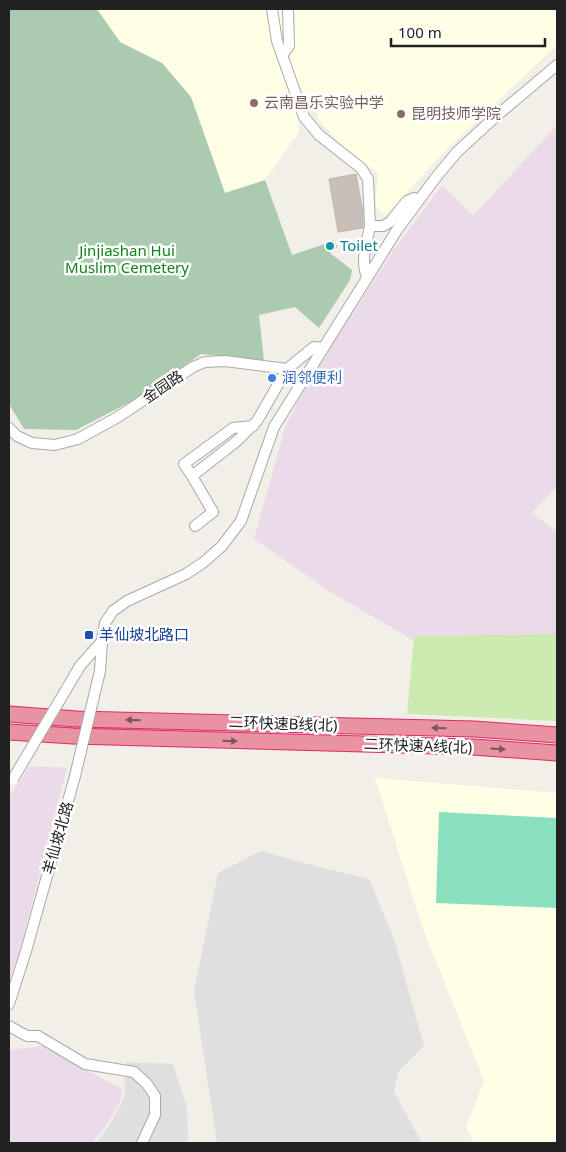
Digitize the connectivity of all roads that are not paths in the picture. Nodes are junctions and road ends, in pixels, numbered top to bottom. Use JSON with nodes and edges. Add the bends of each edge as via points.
{"nodes":[{"id":1,"x":272,"y":9,"type":"edge"},
{"id":2,"x":288,"y":9,"type":"edge"},
{"id":3,"x":282,"y":56,"type":"junction"},
{"id":4,"x":557,"y":65,"type":"edge"},
{"id":5,"x":418,"y":201,"type":"junction"},
{"id":6,"x":370,"y":226,"type":"junction"},
{"id":7,"x":368,"y":277,"type":"junction"},
{"id":8,"x":323,"y":348,"type":"junction"},
{"id":9,"x":287,"y":369,"type":"junction"},
{"id":10,"x":253,"y":426,"type":"junction"},
{"id":11,"x":9,"y":428,"type":"edge"},
{"id":12,"x":192,"y":476,"type":"junction"},
{"id":13,"x":195,"y":526,"type":"dead end"},
{"id":14,"x":102,"y":641,"type":"junction"},
{"id":15,"x":9,"y":714,"type":"edge"},
{"id":16,"x":9,"y":732,"type":"edge"},
{"id":17,"x":557,"y":735,"type":"edge"},
{"id":18,"x":557,"y":753,"type":"edge"},
{"id":19,"x":11,"y":781,"type":"edge"},
{"id":20,"x":9,"y":1004,"type":"edge"},
{"id":21,"x":9,"y":1026,"type":"edge"},
{"id":22,"x":142,"y":1143,"type":"edge"}],
"edges":[{"from":1,"to":3,"type":"street"},
{"from":2,"to":3,"type":"street","via":[[289,46]]},
{"from":3,"to":6,"type":"street","via":[[304,117],[319,135],[361,168],[368,179]]},
{"from":4,"to":5,"type":"street","via":[[457,152]]},
{"from":5,"to":6,"type":"street","via":[[414,198],[407,201],[383,226]]},
{"from":5,"to":7,"type":"street"},
{"from":6,"to":7,"type":"street","via":[[364,260]]},
{"from":7,"to":8,"type":"street"},
{"from":8,"to":9,"type":"street","via":[[314,347]]},
{"from":8,"to":14,"type":"street","via":[[274,427],[241,521],[222,546],[204,562],[186,574],[127,601],[113,612],[105,623]]},
{"from":9,"to":10,"type":"street"},
{"from":9,"to":11,"type":"street","name":"金园路","via":[[225,361],[206,362],[193,367],[118,418],[78,439],[55,445],[32,443]]},
{"from":10,"to":12,"type":"street"},
{"from":10,"to":12,"type":"street","via":[[233,428],[184,464]]},
{"from":12,"to":13,"type":"street","via":[[213,512]]},
{"from":14,"to":19,"type":"street","bridge":true,"via":[[80,666]]},
{"from":14,"to":20,"type":"street","name":"羊仙坡北路","bridge":true,"via":[[100,671],[76,776]]},
{"from":17,"to":15,"type":"highway","name":"二环快速B线(北)","one_way":true,"via":[[474,729],[77,719]]},
{"from":16,"to":18,"type":"highway","name":"二环快速A线(北)","one_way":true},
{"from":21,"to":22,"type":"street","via":[[27,1036],[38,1036],[85,1064],[134,1072],[155,1096],[155,1115]]}]}
